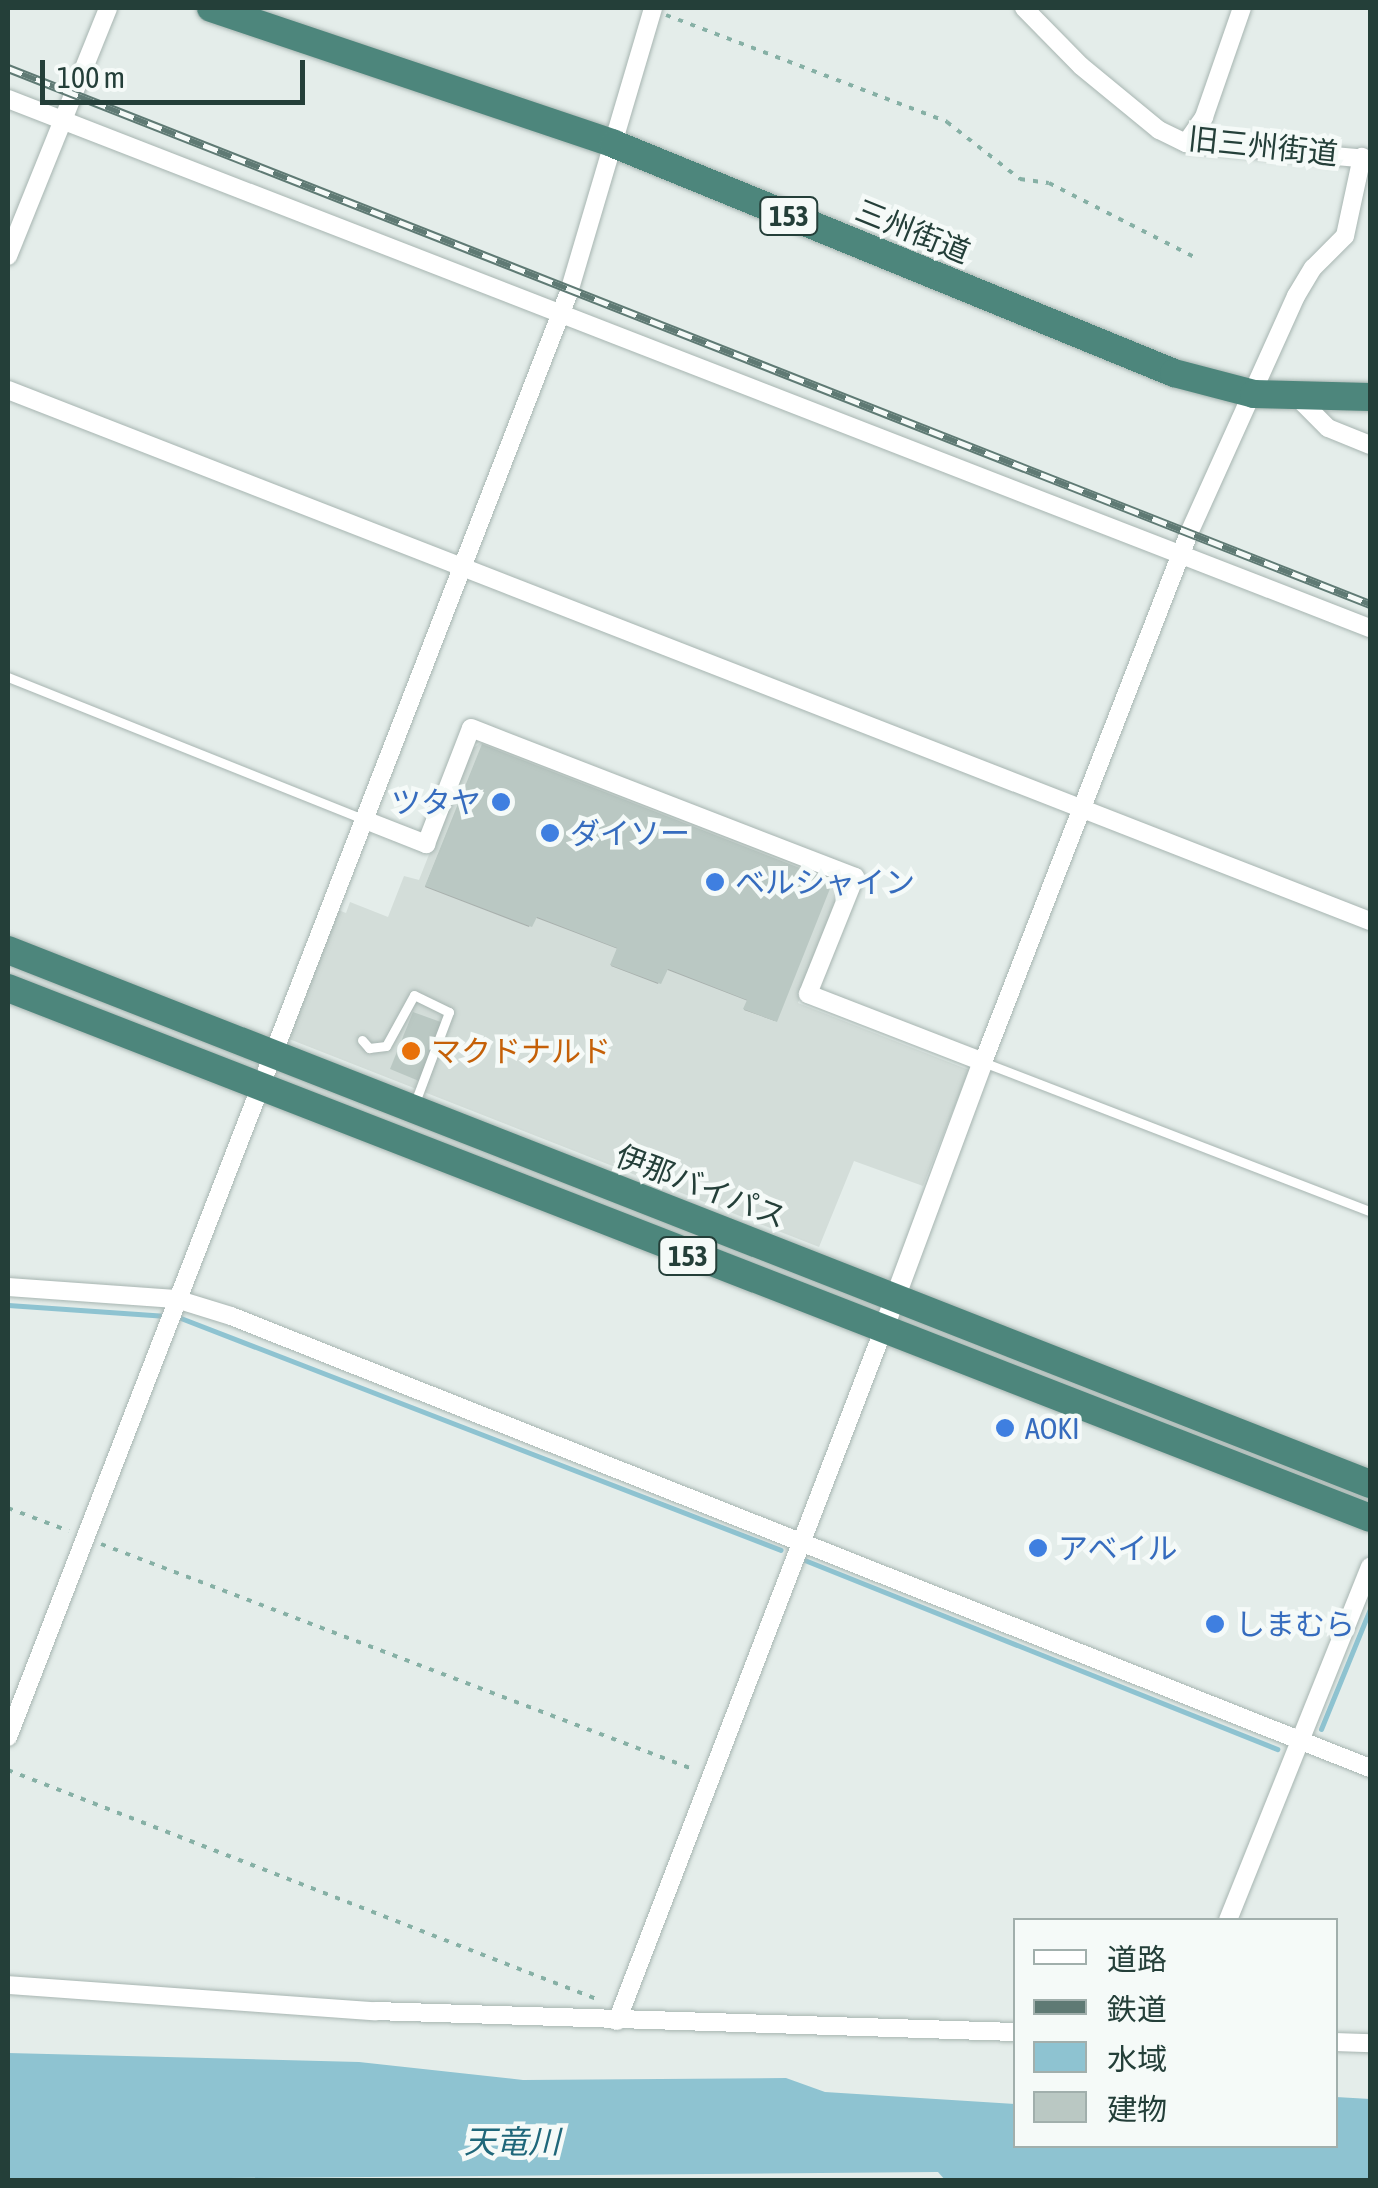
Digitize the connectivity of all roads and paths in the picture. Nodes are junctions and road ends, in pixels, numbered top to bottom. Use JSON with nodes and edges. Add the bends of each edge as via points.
{"nodes":[{"id":1,"x":108,"y":8,"type":"edge"},
{"id":2,"x":211,"y":8,"type":"edge"},
{"id":3,"x":1024,"y":8,"type":"edge"},
{"id":4,"x":1242,"y":8,"type":"edge"},
{"id":5,"x":653,"y":9,"type":"edge"},
{"id":6,"x":8,"y":98,"type":"edge"},
{"id":7,"x":60,"y":119,"type":"junction"},
{"id":8,"x":1186,"y":142,"type":"junction"},
{"id":9,"x":614,"y":144,"type":"junction"},
{"id":10,"x":1366,"y":158,"type":"edge"},
{"id":11,"x":8,"y":256,"type":"edge"},
{"id":12,"x":1198,"y":259,"type":"dead end"},
{"id":13,"x":561,"y":314,"type":"junction"},
{"id":14,"x":8,"y":390,"type":"edge"},
{"id":15,"x":1254,"y":394,"type":"junction"},
{"id":16,"x":1296,"y":396,"type":"junction"},
{"id":17,"x":1370,"y":397,"type":"edge"},
{"id":18,"x":1370,"y":445,"type":"edge"},
{"id":19,"x":1180,"y":554,"type":"junction"},
{"id":20,"x":462,"y":567,"type":"junction"},
{"id":21,"x":1370,"y":628,"type":"edge"},
{"id":22,"x":8,"y":677,"type":"edge"},
{"id":23,"x":1086,"y":809,"type":"junction"},
{"id":24,"x":365,"y":820,"type":"junction"},
{"id":25,"x":1370,"y":921,"type":"edge"},
{"id":26,"x":8,"y":950,"type":"edge"},
{"id":27,"x":8,"y":988,"type":"edge"},
{"id":28,"x":362,"y":1040,"type":"dead end"},
{"id":29,"x":274,"y":1053,"type":"junction"},
{"id":30,"x":983,"y":1062,"type":"junction"},
{"id":31,"x":261,"y":1084,"type":"junction"},
{"id":32,"x":413,"y":1108,"type":"junction"},
{"id":33,"x":1370,"y":1211,"type":"edge"},
{"id":34,"x":8,"y":1286,"type":"edge"},
{"id":35,"x":894,"y":1297,"type":"junction"},
{"id":36,"x":171,"y":1312,"type":"junction"},
{"id":37,"x":882,"y":1333,"type":"junction"},
{"id":38,"x":1370,"y":1484,"type":"edge"},
{"id":39,"x":8,"y":1508,"type":"edge"},
{"id":40,"x":1370,"y":1518,"type":"edge"},
{"id":41,"x":85,"y":1538,"type":"junction"},
{"id":42,"x":801,"y":1542,"type":"junction"},
{"id":43,"x":1370,"y":1566,"type":"edge"},
{"id":44,"x":8,"y":1738,"type":"edge"},
{"id":45,"x":1303,"y":1742,"type":"junction"},
{"id":46,"x":1370,"y":1768,"type":"edge"},
{"id":47,"x":8,"y":1770,"type":"edge"},
{"id":48,"x":708,"y":1775,"type":"junction"},
{"id":49,"x":1229,"y":1918,"type":"edge"},
{"id":50,"x":8,"y":1985,"type":"edge"},
{"id":51,"x":618,"y":2014,"type":"junction"},
{"id":52,"x":1013,"y":2032,"type":"edge"},
{"id":53,"x":1338,"y":2042,"type":"edge"},
{"id":54,"x":1370,"y":2043,"type":"edge"}],
"edges":[{"from":1,"to":7,"type":"street"},
{"from":2,"to":9,"type":"highway","name":"三州街道","number":"153"},
{"from":3,"to":8,"type":"street","name":"旧三州街道","via":[[1081,66],[1159,130]]},
{"from":4,"to":8,"type":"street","via":[[1204,118]]},
{"from":5,"to":9,"type":"street"},
{"from":5,"to":12,"type":"path","via":[[947,122],[1020,179],[1048,182]]},
{"from":6,"to":7,"type":"street"},
{"from":7,"to":11,"type":"street"},
{"from":7,"to":13,"type":"street"},
{"from":8,"to":10,"type":"street","name":"旧三州街道"},
{"from":9,"to":13,"type":"street"},
{"from":9,"to":15,"type":"highway","name":"三州街道","number":"153","via":[[1174,373]]},
{"from":10,"to":15,"type":"street","via":[[1345,236],[1312,268]]},
{"from":13,"to":19,"type":"street"},
{"from":13,"to":20,"type":"street"},
{"from":14,"to":20,"type":"street"},
{"from":15,"to":16,"type":"highway","name":"三州街道","number":"153"},
{"from":15,"to":19,"type":"street"},
{"from":16,"to":17,"type":"highway","name":"三州街道","number":"153"},
{"from":16,"to":18,"type":"street","via":[[1328,428]]},
{"from":19,"to":21,"type":"street"},
{"from":19,"to":23,"type":"street"},
{"from":20,"to":23,"type":"street"},
{"from":20,"to":24,"type":"street"},
{"from":22,"to":24,"type":"lane"},
{"from":23,"to":25,"type":"street"},
{"from":23,"to":30,"type":"street"},
{"from":24,"to":29,"type":"street"},
{"from":24,"to":30,"type":"street","via":[[426,844],[471,728],[855,877],[808,994]]},
{"from":26,"to":29,"type":"highway","name":"伊那バイパス","number":"153"},
{"from":27,"to":31,"type":"highway","number":"153"},
{"from":28,"to":32,"type":"lane","via":[[369,1048],[386,1046],[414,995],[449,1012]]},
{"from":29,"to":31,"type":"street"},
{"from":29,"to":32,"type":"highway","name":"伊那バイパス","number":"153"},
{"from":30,"to":33,"type":"lane"},
{"from":30,"to":35,"type":"street"},
{"from":31,"to":36,"type":"street"},
{"from":31,"to":37,"type":"highway","number":"153"},
{"from":32,"to":35,"type":"highway","name":"伊那バイパス","number":"153"},
{"from":34,"to":36,"type":"street"},
{"from":35,"to":37,"type":"street"},
{"from":35,"to":38,"type":"highway","name":"伊那バイパス","number":"153"},
{"from":36,"to":41,"type":"street"},
{"from":36,"to":42,"type":"street"},
{"from":37,"to":40,"type":"highway","number":"153"},
{"from":37,"to":42,"type":"street"},
{"from":39,"to":41,"type":"path"},
{"from":41,"to":44,"type":"street"},
{"from":41,"to":48,"type":"path"},
{"from":42,"to":45,"type":"street"},
{"from":42,"to":48,"type":"street"},
{"from":43,"to":45,"type":"street"},
{"from":45,"to":46,"type":"street"},
{"from":45,"to":49,"type":"street"},
{"from":47,"to":51,"type":"path"},
{"from":48,"to":51,"type":"street"},
{"from":50,"to":51,"type":"street"},
{"from":51,"to":52,"type":"street"},
{"from":53,"to":54,"type":"street"}]}
